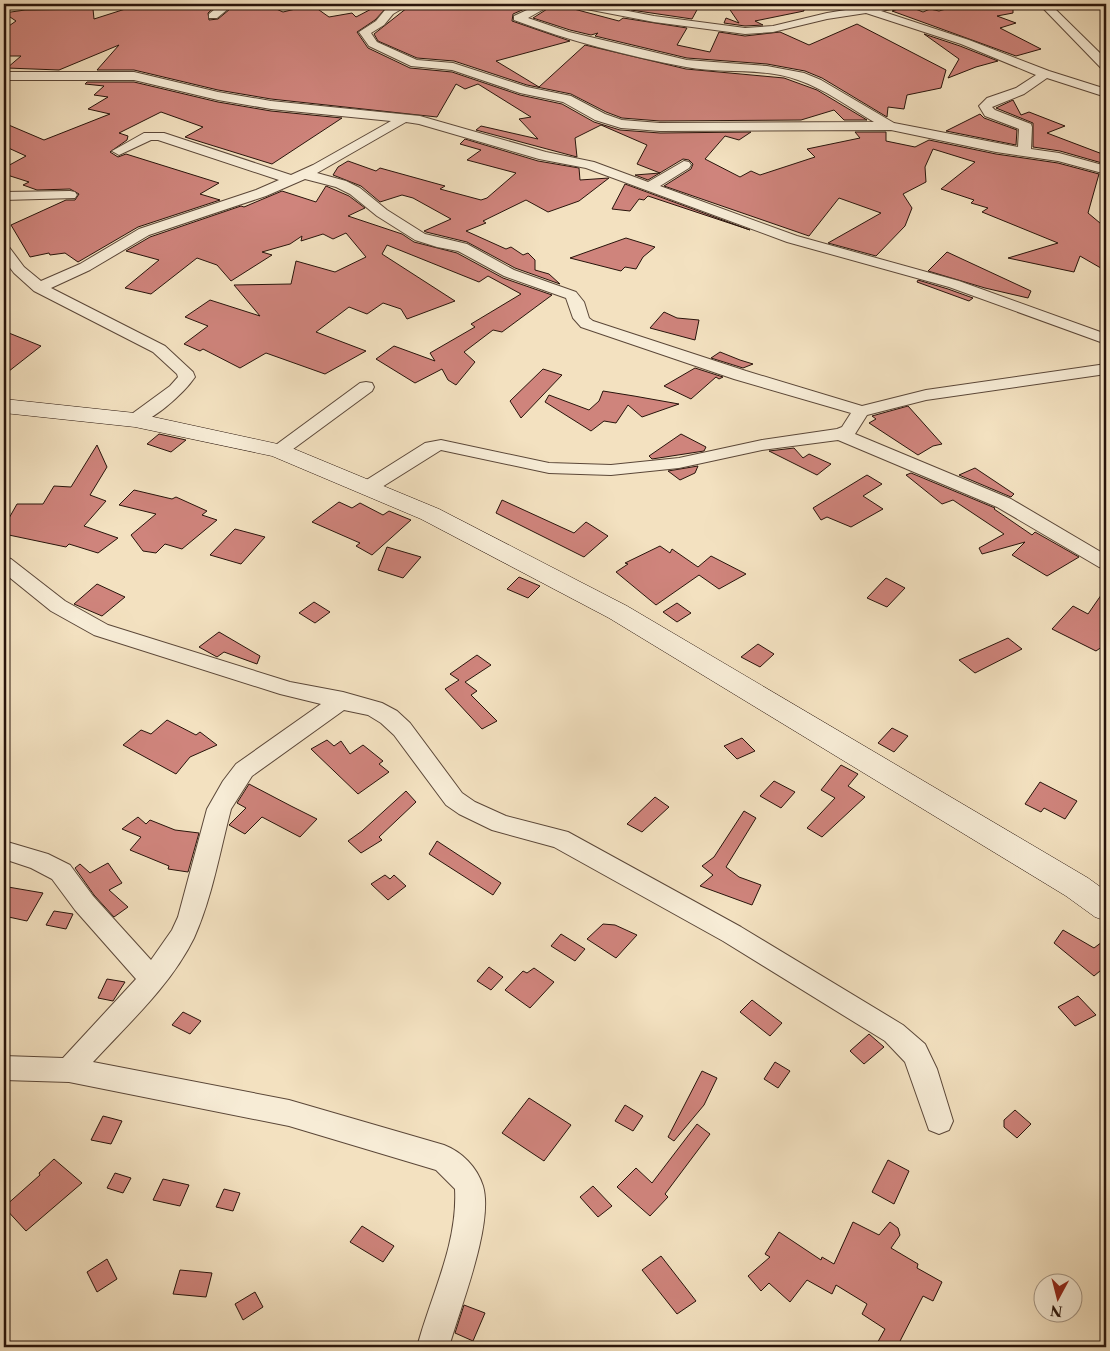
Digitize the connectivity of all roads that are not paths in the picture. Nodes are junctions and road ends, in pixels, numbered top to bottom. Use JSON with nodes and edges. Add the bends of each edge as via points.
{"nodes":[{"id":1,"x":123,"y":4,"type":"edge"},
{"id":2,"x":228,"y":4,"type":"edge"},
{"id":3,"x":404,"y":4,"type":"edge"},
{"id":4,"x":548,"y":4,"type":"edge"},
{"id":5,"x":576,"y":4,"type":"edge"},
{"id":6,"x":902,"y":4,"type":"edge"},
{"id":7,"x":1044,"y":4,"type":"edge"},
{"id":8,"x":4,"y":5,"type":"edge"},
{"id":9,"x":873,"y":7,"type":"edge"},
{"id":10,"x":212,"y":16,"type":"dead end"},
{"id":11,"x":1106,"y":66,"type":"edge"},
{"id":12,"x":1046,"y":74,"type":"junction"},
{"id":13,"x":4,"y":76,"type":"edge"},
{"id":14,"x":1106,"y":92,"type":"edge"},
{"id":15,"x":406,"y":118,"type":"junction"},
{"id":16,"x":890,"y":126,"type":"junction"},
{"id":17,"x":119,"y":151,"type":"dead end"},
{"id":18,"x":1024,"y":152,"type":"junction"},
{"id":19,"x":684,"y":165,"type":"dead end"},
{"id":20,"x":1106,"y":170,"type":"edge"},
{"id":21,"x":298,"y":177,"type":"junction"},
{"id":22,"x":650,"y":187,"type":"junction"},
{"id":23,"x":70,"y":195,"type":"dead end"},
{"id":24,"x":4,"y":196,"type":"edge"},
{"id":25,"x":4,"y":250,"type":"edge"},
{"id":26,"x":39,"y":288,"type":"junction"},
{"id":27,"x":1106,"y":339,"type":"edge"},
{"id":28,"x":1106,"y":369,"type":"edge"},
{"id":29,"x":366,"y":387,"type":"dead end"},
{"id":30,"x":4,"y":406,"type":"edge"},
{"id":31,"x":861,"y":410,"type":"junction"},
{"id":32,"x":135,"y":420,"type":"junction"},
{"id":33,"x":840,"y":434,"type":"junction"},
{"id":34,"x":279,"y":451,"type":"junction"},
{"id":35,"x":367,"y":488,"type":"junction"},
{"id":36,"x":4,"y":563,"type":"edge"},
{"id":37,"x":1106,"y":563,"type":"edge"},
{"id":38,"x":343,"y":700,"type":"junction"},
{"id":39,"x":4,"y":850,"type":"edge"},
{"id":40,"x":1106,"y":908,"type":"edge"},
{"id":41,"x":152,"y":978,"type":"junction"},
{"id":42,"x":4,"y":1068,"type":"edge"},
{"id":43,"x":69,"y":1070,"type":"junction"},
{"id":44,"x":939,"y":1121,"type":"dead end"},
{"id":45,"x":433,"y":1347,"type":"edge"}],
"edges":[{"from":1,"to":8,"type":"street"},
{"from":2,"to":10,"type":"street"},
{"from":3,"to":16,"type":"street","via":[[366,31],[373,44],[415,63],[453,66],[524,90],[567,99],[621,124],[660,128]]},
{"from":4,"to":16,"type":"street","via":[[518,18],[565,35],[686,64],[767,70],[800,76]]},
{"from":5,"to":9,"type":"street","via":[[745,32]]},
{"from":6,"to":9,"type":"street"},
{"from":7,"to":11,"type":"street"},
{"from":9,"to":12,"type":"street"},
{"from":12,"to":14,"type":"street"},
{"from":12,"to":18,"type":"street","via":[[1020,91],[990,100],[985,106],[990,113],[1026,128]]},
{"from":13,"to":15,"type":"street","via":[[134,76],[271,105]]},
{"from":15,"to":21,"type":"street"},
{"from":15,"to":22,"type":"street","via":[[589,165]]},
{"from":16,"to":18,"type":"street"},
{"from":17,"to":21,"type":"street","via":[[150,136],[159,136]]},
{"from":18,"to":20,"type":"street"},
{"from":19,"to":22,"type":"street"},
{"from":21,"to":26,"type":"street","via":[[233,203],[144,232],[85,267]]},
{"from":21,"to":31,"type":"street","via":[[341,184],[420,237],[462,247],[509,273],[571,295],[576,301],[580,319],[587,324],[740,376]]},
{"from":22,"to":27,"type":"street","via":[[792,239],[954,284]]},
{"from":23,"to":24,"type":"street"},
{"from":25,"to":26,"type":"street","via":[[19,270]]},
{"from":26,"to":32,"type":"street","via":[[159,349],[185,372],[187,377],[176,390]]},
{"from":28,"to":31,"type":"street","via":[[926,395]]},
{"from":29,"to":34,"type":"street"},
{"from":30,"to":32,"type":"street"},
{"from":31,"to":33,"type":"street","via":[[848,431]]},
{"from":32,"to":34,"type":"street"},
{"from":33,"to":35,"type":"street","via":[[762,445],[679,463],[611,470],[549,468],[441,445],[432,447]]},
{"from":33,"to":37,"type":"street","via":[[1004,503]]},
{"from":34,"to":35,"type":"street"},
{"from":35,"to":40,"type":"street","via":[[430,514],[618,612],[1077,887]]},
{"from":36,"to":38,"type":"street","via":[[58,606],[101,630],[288,689]]},
{"from":38,"to":41,"type":"street","via":[[244,770],[230,787],[219,809],[190,917],[182,936]]},
{"from":38,"to":44,"type":"street","via":[[389,717],[402,729],[454,799],[467,808],[500,824],[560,839],[732,934],[894,1033],[915,1053]]},
{"from":39,"to":41,"type":"street","via":[[61,872],[84,903]]},
{"from":41,"to":43,"type":"street"},
{"from":42,"to":43,"type":"street"},
{"from":43,"to":45,"type":"street","via":[[289,1113],[444,1158],[468,1186],[470,1207],[458,1263]]}]}
